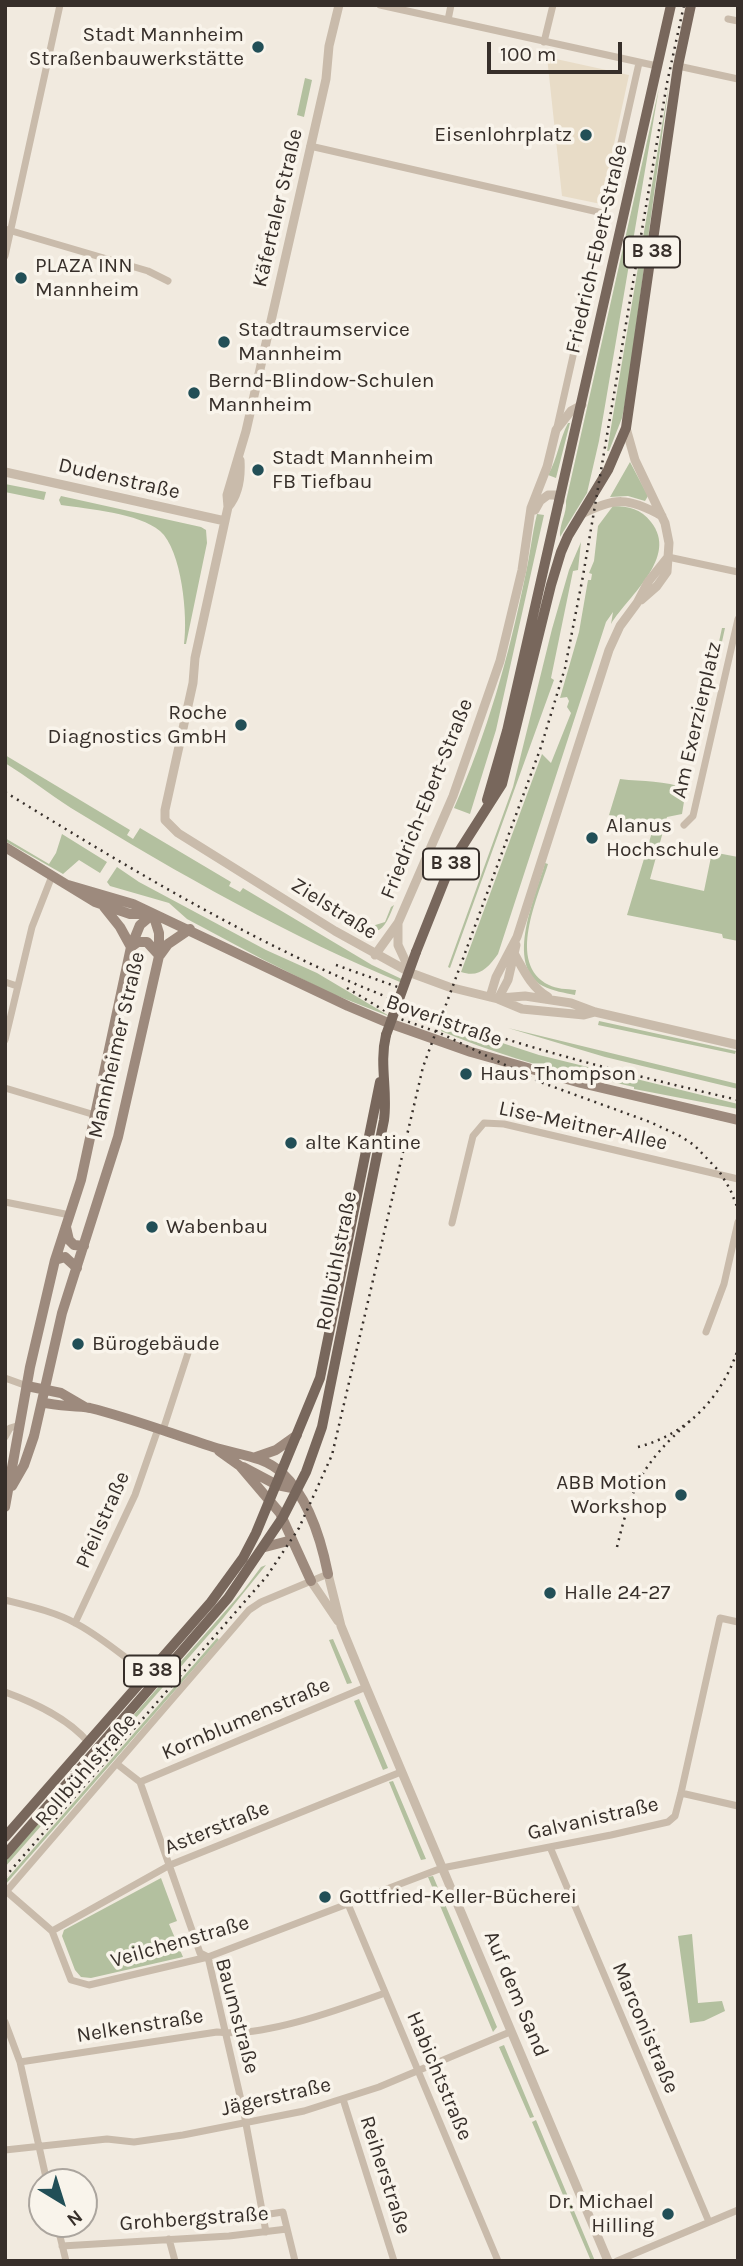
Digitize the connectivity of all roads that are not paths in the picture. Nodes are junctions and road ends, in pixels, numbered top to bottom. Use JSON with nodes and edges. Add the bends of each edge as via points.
{"nodes":[{"id":1,"x":60,"y":5,"type":"edge"},
{"id":2,"x":339,"y":5,"type":"edge"},
{"id":3,"x":380,"y":5,"type":"edge"},
{"id":4,"x":451,"y":5,"type":"edge"},
{"id":5,"x":552,"y":5,"type":"edge"},
{"id":6,"x":671,"y":5,"type":"edge"},
{"id":7,"x":691,"y":5,"type":"edge"},
{"id":8,"x":728,"y":19,"type":"dead end"},
{"id":9,"x":448,"y":20,"type":"junction"},
{"id":10,"x":738,"y":21,"type":"edge"},
{"id":11,"x":544,"y":42,"type":"junction"},
{"id":12,"x":639,"y":62,"type":"junction"},
{"id":13,"x":657,"y":66,"type":"junction"},
{"id":14,"x":678,"y":66,"type":"junction"},
{"id":15,"x":738,"y":79,"type":"edge"},
{"id":16,"x":310,"y":146,"type":"junction"},
{"id":17,"x":607,"y":214,"type":"junction"},
{"id":18,"x":8,"y":230,"type":"edge"},
{"id":19,"x":5,"y":256,"type":"edge"},
{"id":20,"x":168,"y":281,"type":"dead end"},
{"id":21,"x":605,"y":302,"type":"junction"},
{"id":22,"x":586,"y":306,"type":"junction"},
{"id":23,"x":582,"y":405,"type":"junction"},
{"id":24,"x":626,"y":428,"type":"junction"},
{"id":25,"x":556,"y":430,"type":"junction"},
{"id":26,"x":5,"y":471,"type":"edge"},
{"id":27,"x":560,"y":501,"type":"junction"},
{"id":28,"x":580,"y":515,"type":"junction"},
{"id":29,"x":662,"y":516,"type":"junction"},
{"id":30,"x":225,"y":521,"type":"junction"},
{"id":31,"x":530,"y":525,"type":"junction"},
{"id":32,"x":668,"y":557,"type":"junction"},
{"id":33,"x":738,"y":572,"type":"edge"},
{"id":34,"x":738,"y":619,"type":"edge"},
{"id":35,"x":165,"y":820,"type":"joint"},
{"id":36,"x":684,"y":825,"type":"dead end"},
{"id":37,"x":5,"y":847,"type":"edge"},
{"id":38,"x":52,"y":876,"type":"junction"},
{"id":39,"x":68,"y":885,"type":"junction"},
{"id":40,"x":104,"y":906,"type":"junction"},
{"id":41,"x":153,"y":914,"type":"junction"},
{"id":42,"x":398,"y":923,"type":"junction"},
{"id":43,"x":190,"y":929,"type":"junction"},
{"id":44,"x":517,"y":937,"type":"junction"},
{"id":45,"x":398,"y":945,"type":"junction"},
{"id":46,"x":131,"y":947,"type":"junction"},
{"id":47,"x":414,"y":952,"type":"junction"},
{"id":48,"x":515,"y":955,"type":"junction"},
{"id":49,"x":159,"y":956,"type":"junction"},
{"id":50,"x":379,"y":957,"type":"junction"},
{"id":51,"x":411,"y":973,"type":"junction"},
{"id":52,"x":5,"y":982,"type":"edge"},
{"id":53,"x":17,"y":986,"type":"junction"},
{"id":54,"x":494,"y":998,"type":"junction"},
{"id":55,"x":552,"y":1000,"type":"junction"},
{"id":56,"x":595,"y":1012,"type":"junction"},
{"id":57,"x":384,"y":1034,"type":"junction"},
{"id":58,"x":5,"y":1040,"type":"edge"},
{"id":59,"x":738,"y":1045,"type":"edge"},
{"id":60,"x":5,"y":1088,"type":"edge"},
{"id":61,"x":95,"y":1115,"type":"junction"},
{"id":62,"x":738,"y":1120,"type":"edge"},
{"id":63,"x":738,"y":1179,"type":"edge"},
{"id":64,"x":5,"y":1202,"type":"edge"},
{"id":65,"x":70,"y":1215,"type":"junction"},
{"id":66,"x":738,"y":1222,"type":"edge"},
{"id":67,"x":452,"y":1223,"type":"dead end"},
{"id":68,"x":66,"y":1226,"type":"junction"},
{"id":69,"x":84,"y":1246,"type":"junction"},
{"id":70,"x":55,"y":1260,"type":"junction"},
{"id":71,"x":77,"y":1268,"type":"junction"},
{"id":72,"x":706,"y":1332,"type":"dead end"},
{"id":73,"x":188,"y":1353,"type":"dead end"},
{"id":74,"x":5,"y":1378,"type":"edge"},
{"id":75,"x":27,"y":1386,"type":"junction"},
{"id":76,"x":44,"y":1388,"type":"junction"},
{"id":77,"x":42,"y":1402,"type":"junction"},
{"id":78,"x":86,"y":1408,"type":"junction"},
{"id":79,"x":20,"y":1425,"type":"junction"},
{"id":80,"x":161,"y":1430,"type":"junction"},
{"id":81,"x":298,"y":1435,"type":"junction"},
{"id":82,"x":34,"y":1436,"type":"junction"},
{"id":83,"x":5,"y":1437,"type":"edge"},
{"id":84,"x":216,"y":1448,"type":"junction"},
{"id":85,"x":256,"y":1457,"type":"junction"},
{"id":86,"x":240,"y":1466,"type":"junction"},
{"id":87,"x":282,"y":1473,"type":"junction"},
{"id":88,"x":277,"y":1485,"type":"junction"},
{"id":89,"x":297,"y":1489,"type":"junction"},
{"id":90,"x":9,"y":1490,"type":"junction"},
{"id":91,"x":270,"y":1501,"type":"junction"},
{"id":92,"x":5,"y":1507,"type":"edge"},
{"id":93,"x":283,"y":1517,"type":"junction"},
{"id":94,"x":292,"y":1540,"type":"junction"},
{"id":95,"x":265,"y":1547,"type":"junction"},
{"id":96,"x":328,"y":1574,"type":"junction"},
{"id":97,"x":311,"y":1581,"type":"junction"},
{"id":98,"x":5,"y":1600,"type":"edge"},
{"id":99,"x":738,"y":1622,"type":"edge"},
{"id":100,"x":75,"y":1623,"type":"junction"},
{"id":101,"x":341,"y":1626,"type":"junction"},
{"id":102,"x":145,"y":1672,"type":"junction"},
{"id":103,"x":366,"y":1687,"type":"junction"},
{"id":104,"x":5,"y":1692,"type":"edge"},
{"id":105,"x":86,"y":1740,"type":"junction"},
{"id":106,"x":117,"y":1764,"type":"junction"},
{"id":107,"x":401,"y":1772,"type":"junction"},
{"id":108,"x":140,"y":1782,"type":"junction"},
{"id":109,"x":681,"y":1793,"type":"junction"},
{"id":110,"x":738,"y":1806,"type":"edge"},
{"id":111,"x":5,"y":1838,"type":"edge"},
{"id":112,"x":550,"y":1847,"type":"junction"},
{"id":113,"x":5,"y":1855,"type":"edge"},
{"id":114,"x":170,"y":1866,"type":"junction"},
{"id":115,"x":442,"y":1868,"type":"junction"},
{"id":116,"x":6,"y":1892,"type":"edge"},
{"id":117,"x":348,"y":1903,"type":"junction"},
{"id":118,"x":52,"y":1931,"type":"junction"},
{"id":119,"x":208,"y":1957,"type":"junction"},
{"id":120,"x":385,"y":1993,"type":"junction"},
{"id":121,"x":5,"y":2022,"type":"edge"},
{"id":122,"x":510,"y":2032,"type":"junction"},
{"id":123,"x":227,"y":2033,"type":"junction"},
{"id":124,"x":20,"y":2062,"type":"junction"},
{"id":125,"x":418,"y":2071,"type":"junction"},
{"id":126,"x":343,"y":2099,"type":"junction"},
{"id":127,"x":246,"y":2123,"type":"junction"},
{"id":128,"x":39,"y":2147,"type":"junction"},
{"id":129,"x":5,"y":2150,"type":"edge"},
{"id":130,"x":44,"y":2168,"type":"edge"},
{"id":131,"x":738,"y":2210,"type":"edge"},
{"id":132,"x":263,"y":2215,"type":"junction"},
{"id":133,"x":709,"y":2222,"type":"junction"},
{"id":134,"x":287,"y":2229,"type":"junction"},
{"id":135,"x":266,"y":2232,"type":"junction"},
{"id":136,"x":60,"y":2238,"type":"edge"},
{"id":137,"x":169,"y":2239,"type":"junction"},
{"id":138,"x":62,"y":2246,"type":"junction"},
{"id":139,"x":66,"y":2261,"type":"edge"},
{"id":140,"x":175,"y":2261,"type":"edge"},
{"id":141,"x":295,"y":2261,"type":"edge"},
{"id":142,"x":394,"y":2261,"type":"edge"},
{"id":143,"x":498,"y":2261,"type":"edge"},
{"id":144,"x":608,"y":2261,"type":"edge"},
{"id":145,"x":617,"y":2261,"type":"edge"}],
"edges":[{"from":1,"to":18,"type":"street"},
{"from":2,"to":16,"type":"street","name":"Käfertaler Straße"},
{"from":3,"to":9,"type":"street"},
{"from":4,"to":9,"type":"street"},
{"from":5,"to":11,"type":"street"},
{"from":6,"to":13,"type":"main road","name":"Friedrich-Ebert-Straße","number":"B 38"},
{"from":7,"to":14,"type":"main road","number":"B 38"},
{"from":8,"to":10,"type":"street"},
{"from":9,"to":11,"type":"street"},
{"from":11,"to":12,"type":"street"},
{"from":12,"to":13,"type":"street"},
{"from":12,"to":17,"type":"street","name":"Friedrich-Ebert-Straße"},
{"from":13,"to":21,"type":"main road","name":"Friedrich-Ebert-Straße","number":"B 38"},
{"from":14,"to":15,"type":"street"},
{"from":14,"to":24,"type":"main road","number":"B 38"},
{"from":16,"to":17,"type":"street"},
{"from":16,"to":30,"type":"street","name":"Käfertaler Straße","via":[[240,459],[240,477]]},
{"from":17,"to":22,"type":"street","name":"Friedrich-Ebert-Straße"},
{"from":18,"to":19,"type":"street"},
{"from":18,"to":20,"type":"street"},
{"from":21,"to":22,"type":"street"},
{"from":21,"to":23,"type":"main road","name":"Friedrich-Ebert-Straße","number":"B 38"},
{"from":22,"to":25,"type":"street","name":"Friedrich-Ebert-Straße"},
{"from":23,"to":25,"type":"street"},
{"from":23,"to":27,"type":"main road","name":"Friedrich-Ebert-Straße","number":"B 38"},
{"from":24,"to":28,"type":"main road","number":"B 38","via":[[608,470]]},
{"from":24,"to":29,"type":"street","via":[[635,460]]},
{"from":25,"to":31,"type":"street","name":"Friedrich-Ebert-Straße","via":[[531,508]]},
{"from":26,"to":30,"type":"street","name":"Dudenstraße"},
{"from":27,"to":31,"type":"street","name":"Friedrich-Ebert-Straße","via":[[553,494],[544,498]]},
{"from":27,"to":47,"type":"main road","name":"Friedrich-Ebert-Straße","number":"B 38","via":[[491,790],[441,872]]},
{"from":28,"to":29,"type":"street","via":[[622,500]]},
{"from":28,"to":47,"type":"main road","number":"B 38","via":[[551,585],[502,784],[451,864]]},
{"from":29,"to":32,"type":"street"},
{"from":30,"to":35,"type":"street","name":"Käfertaler Straße"},
{"from":31,"to":42,"type":"street","name":"Friedrich-Ebert-Straße","via":[[500,661],[453,796]]},
{"from":32,"to":33,"type":"street"},
{"from":32,"to":44,"type":"street","via":[[620,626],[609,650]]},
{"from":34,"to":36,"type":"street","name":"Am Exerzierplatz","via":[[693,816]]},
{"from":35,"to":50,"type":"street","name":"Zielstraße","via":[[178,833]]},
{"from":37,"to":38,"type":"main road"},
{"from":38,"to":39,"type":"main road"},
{"from":38,"to":53,"type":"street","via":[[32,927]]},
{"from":39,"to":40,"type":"main road"},
{"from":39,"to":41,"type":"main road","name":"Boveristraße"},
{"from":40,"to":41,"type":"main road","via":[[130,914]]},
{"from":40,"to":46,"type":"main road"},
{"from":41,"to":43,"type":"main road","name":"Boveristraße"},
{"from":41,"to":46,"type":"main road","name":"Mannheimer Straße","via":[[141,925]]},
{"from":41,"to":49,"type":"main road","name":"Mannheimer Straße"},
{"from":42,"to":45,"type":"street","name":"Friedrich-Ebert-Straße"},
{"from":42,"to":50,"type":"street","name":"Friedrich-Ebert-Straße"},
{"from":43,"to":49,"type":"main road"},
{"from":43,"to":62,"type":"main road","name":"Boveristraße","via":[[348,1006],[471,1052]]},
{"from":44,"to":48,"type":"street"},
{"from":44,"to":54,"type":"street","via":[[496,977]]},
{"from":45,"to":50,"type":"street"},
{"from":45,"to":51,"type":"street","name":"Friedrich-Ebert-Straße"},
{"from":46,"to":49,"type":"main road","via":[[147,942]]},
{"from":46,"to":61,"type":"main road","name":"Mannheimer Straße"},
{"from":47,"to":57,"type":"main road","number":"B 38","bridge":true},
{"from":48,"to":54,"type":"street","via":[[505,989]]},
{"from":48,"to":55,"type":"street","via":[[528,978]]},
{"from":49,"to":69,"type":"main road","name":"Mannheimer Straße","via":[[118,1137]]},
{"from":50,"to":51,"type":"street","name":"Zielstraße"},
{"from":51,"to":54,"type":"street","name":"Zielstraße"},
{"from":52,"to":53,"type":"street"},
{"from":53,"to":58,"type":"street"},
{"from":54,"to":55,"type":"street","name":"Zielstraße"},
{"from":54,"to":56,"type":"street","name":"Zielstraße","via":[[522,1009]]},
{"from":55,"to":56,"type":"street","name":"Zielstraße"},
{"from":56,"to":59,"type":"street","name":"Zielstraße"},
{"from":57,"to":81,"type":"main road","name":"Rollbühlstraße","number":"B 38","via":[[378,1050],[379,1089],[320,1378]]},
{"from":57,"to":89,"type":"main road","name":"Rollbühlstraße","number":"B 38","via":[[386,1102],[346,1315],[322,1427]]},
{"from":60,"to":61,"type":"street"},
{"from":61,"to":65,"type":"main road","name":"Mannheimer Straße"},
{"from":63,"to":67,"type":"street","name":"Lise-Meitner-Allee","via":[[484,1123],[473,1136]]},
{"from":64,"to":65,"type":"street"},
{"from":65,"to":68,"type":"main road","name":"Mannheimer Straße"},
{"from":66,"to":72,"type":"street","via":[[724,1284]]},
{"from":68,"to":69,"type":"main road","via":[[69,1240]]},
{"from":68,"to":70,"type":"main road","name":"Mannheimer Straße"},
{"from":69,"to":71,"type":"main road","name":"Mannheimer Straße"},
{"from":70,"to":71,"type":"main road","via":[[65,1257]]},
{"from":70,"to":75,"type":"main road","name":"Mannheimer Straße"},
{"from":71,"to":76,"type":"main road","name":"Mannheimer Straße"},
{"from":73,"to":80,"type":"street","name":"Pfeilstraße"},
{"from":74,"to":75,"type":"street"},
{"from":75,"to":76,"type":"main road"},
{"from":75,"to":77,"type":"main road"},
{"from":75,"to":79,"type":"main road","name":"Mannheimer Straße"},
{"from":76,"to":77,"type":"main road","name":"Mannheimer Straße"},
{"from":76,"to":78,"type":"main road"},
{"from":77,"to":78,"type":"main road"},
{"from":77,"to":82,"type":"main road","name":"Mannheimer Straße"},
{"from":78,"to":80,"type":"main road"},
{"from":79,"to":82,"type":"main road"},
{"from":79,"to":83,"type":"street","via":[[10,1428]]},
{"from":79,"to":90,"type":"main road","name":"Mannheimer Straße"},
{"from":80,"to":84,"type":"main road"},
{"from":80,"to":100,"type":"street","name":"Pfeilstraße"},
{"from":81,"to":85,"type":"main road"},
{"from":81,"to":87,"type":"main road","name":"Rollbühlstraße","number":"B 38"},
{"from":82,"to":90,"type":"main road","name":"Mannheimer Straße"},
{"from":84,"to":85,"type":"main road","name":"Auf dem Sand"},
{"from":84,"to":86,"type":"main road"},
{"from":85,"to":87,"type":"main road","name":"Auf dem Sand"},
{"from":86,"to":88,"type":"main road"},
{"from":86,"to":91,"type":"main road","name":"Auf dem Sand"},
{"from":87,"to":88,"type":"main road","number":"B 38"},
{"from":87,"to":89,"type":"main road","name":"Auf dem Sand"},
{"from":88,"to":89,"type":"main road"},
{"from":88,"to":91,"type":"main road","name":"Rollbühlstraße","number":"B 38"},
{"from":89,"to":93,"type":"main road","name":"Rollbühlstraße","number":"B 38"},
{"from":89,"to":96,"type":"main road","name":"Auf dem Sand","via":[[322,1546]]},
{"from":90,"to":92,"type":"main road","name":"Mannheimer Straße"},
{"from":91,"to":93,"type":"main road","name":"Auf dem Sand"},
{"from":91,"to":102,"type":"main road","name":"Rollbühlstraße","number":"B 38","via":[[229,1580]]},
{"from":93,"to":94,"type":"main road","name":"Auf dem Sand"},
{"from":93,"to":95,"type":"main road","name":"Rollbühlstraße","number":"B 38"},
{"from":94,"to":95,"type":"main road"},
{"from":94,"to":97,"type":"main road","name":"Auf dem Sand"},
{"from":95,"to":113,"type":"main road","name":"Rollbühlstraße","number":"B 38","via":[[212,1617]]},
{"from":96,"to":97,"type":"street","name":"Rollbühlstraße"},
{"from":96,"to":101,"type":"street","name":"Auf dem Sand"},
{"from":97,"to":101,"type":"street","name":"Auf dem Sand"},
{"from":97,"to":106,"type":"street","name":"Rollbühlstraße","via":[[249,1610]]},
{"from":98,"to":100,"type":"street"},
{"from":99,"to":109,"type":"street","name":"Galvanistraße","via":[[720,1618]]},
{"from":100,"to":102,"type":"street"},
{"from":101,"to":103,"type":"street","name":"Auf dem Sand"},
{"from":102,"to":105,"type":"main road","name":"Rollbühlstraße","number":"B 38"},
{"from":103,"to":107,"type":"street","name":"Auf dem Sand"},
{"from":103,"to":108,"type":"street","name":"Kornblumenstraße"},
{"from":104,"to":105,"type":"street","via":[[48,1712]]},
{"from":105,"to":111,"type":"main road","name":"Rollbühlstraße","number":"B 38"},
{"from":106,"to":108,"type":"street"},
{"from":106,"to":116,"type":"street","name":"Rollbühlstraße"},
{"from":107,"to":114,"type":"street","name":"Asterstraße"},
{"from":107,"to":115,"type":"street","name":"Auf dem Sand"},
{"from":108,"to":114,"type":"street","name":"Baumstraße"},
{"from":109,"to":110,"type":"street"},
{"from":109,"to":112,"type":"street","name":"Galvanistraße","via":[[675,1816],[668,1822]]},
{"from":112,"to":115,"type":"street","name":"Galvanistraße"},
{"from":112,"to":133,"type":"street","name":"Marconistraße"},
{"from":114,"to":118,"type":"street","name":"Asterstraße"},
{"from":114,"to":119,"type":"street","name":"Baumstraße","via":[[200,1953]]},
{"from":115,"to":117,"type":"street","name":"Veilchenstraße"},
{"from":115,"to":122,"type":"street","name":"Auf dem Sand"},
{"from":116,"to":118,"type":"street","name":"Veilchenstraße"},
{"from":117,"to":119,"type":"street","name":"Veilchenstraße"},
{"from":117,"to":120,"type":"street","name":"Habichtstraße"},
{"from":118,"to":119,"type":"street","name":"Veilchenstraße","via":[[71,1980],[89,1985]]},
{"from":119,"to":123,"type":"street","name":"Baumstraße"},
{"from":120,"to":123,"type":"street","name":"Nelkenstraße","via":[[294,2022]]},
{"from":120,"to":125,"type":"street","name":"Habichtstraße"},
{"from":121,"to":124,"type":"street"},
{"from":122,"to":125,"type":"street","name":"Jägerstraße"},
{"from":122,"to":144,"type":"street","name":"Auf dem Sand"},
{"from":123,"to":124,"type":"street","name":"Nelkenstraße"},
{"from":123,"to":127,"type":"street","name":"Baumstraße"},
{"from":124,"to":128,"type":"street"},
{"from":125,"to":126,"type":"street","name":"Jägerstraße"},
{"from":125,"to":143,"type":"street","name":"Habichtstraße"},
{"from":126,"to":127,"type":"street","name":"Jägerstraße"},
{"from":126,"to":142,"type":"street","name":"Reiherstraße"},
{"from":127,"to":128,"type":"street","name":"Jägerstraße","via":[[134,2142],[107,2139]]},
{"from":127,"to":132,"type":"street","name":"Baumstraße"},
{"from":128,"to":129,"type":"street","name":"Jägerstraße"},
{"from":128,"to":130,"type":"street"},
{"from":131,"to":133,"type":"street"},
{"from":132,"to":134,"type":"street","via":[[284,2212]]},
{"from":132,"to":135,"type":"street","name":"Baumstraße"},
{"from":133,"to":145,"type":"street"},
{"from":134,"to":135,"type":"street","name":"Grohbergstraße"},
{"from":134,"to":141,"type":"street"},
{"from":135,"to":137,"type":"street","name":"Grohbergstraße"},
{"from":136,"to":138,"type":"street"},
{"from":137,"to":138,"type":"street","name":"Grohbergstraße"},
{"from":137,"to":140,"type":"street"},
{"from":138,"to":139,"type":"street"}]}
